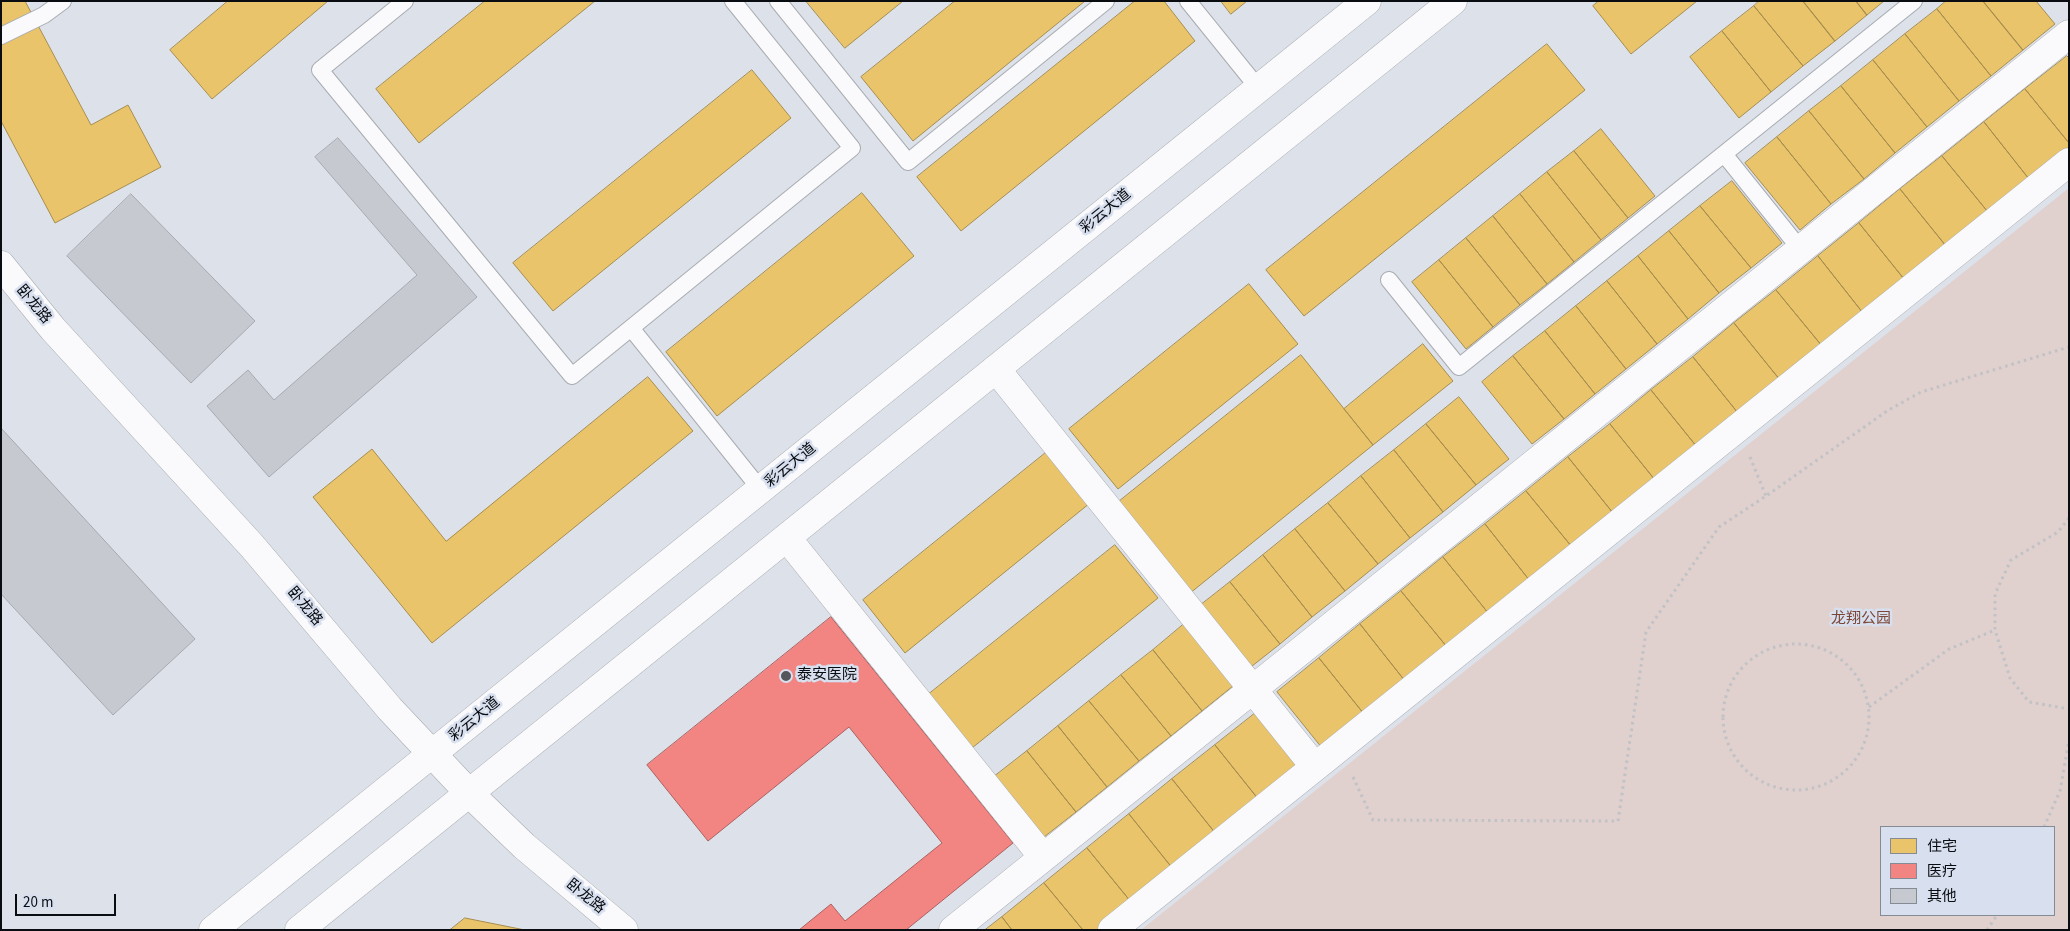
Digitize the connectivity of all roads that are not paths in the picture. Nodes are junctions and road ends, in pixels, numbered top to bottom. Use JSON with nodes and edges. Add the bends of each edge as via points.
{"nodes":[{"id":1,"x":63,"y":1,"type":"edge"},
{"id":2,"x":405,"y":1,"type":"edge"},
{"id":3,"x":734,"y":1,"type":"edge"},
{"id":4,"x":778,"y":1,"type":"edge"},
{"id":5,"x":1106,"y":1,"type":"edge"},
{"id":6,"x":1188,"y":1,"type":"edge"},
{"id":7,"x":1367,"y":1,"type":"edge"},
{"id":8,"x":1453,"y":1,"type":"edge"},
{"id":9,"x":1914,"y":1,"type":"edge"},
{"id":10,"x":2069,"y":34,"type":"edge"},
{"id":11,"x":1,"y":36,"type":"edge"},
{"id":12,"x":1259,"y":89,"type":"junction"},
{"id":13,"x":1724,"y":154,"type":"junction"},
{"id":14,"x":2069,"y":162,"type":"edge"},
{"id":15,"x":1800,"y":250,"type":"junction"},
{"id":16,"x":1,"y":265,"type":"edge"},
{"id":17,"x":1389,"y":280,"type":"dead end"},
{"id":18,"x":631,"y":328,"type":"junction"},
{"id":19,"x":996,"y":369,"type":"junction"},
{"id":20,"x":761,"y":490,"type":"junction"},
{"id":21,"x":787,"y":538,"type":"junction"},
{"id":22,"x":1253,"y":689,"type":"junction"},
{"id":23,"x":433,"y":754,"type":"junction"},
{"id":24,"x":1315,"y":767,"type":"junction"},
{"id":25,"x":469,"y":793,"type":"junction"},
{"id":26,"x":1043,"y":857,"type":"junction"},
{"id":27,"x":213,"y":930,"type":"edge"},
{"id":28,"x":299,"y":930,"type":"edge"},
{"id":29,"x":624,"y":930,"type":"edge"},
{"id":30,"x":953,"y":930,"type":"edge"},
{"id":31,"x":1112,"y":930,"type":"edge"}],
"edges":[{"from":1,"to":11,"type":"lane","via":[[44,15]]},
{"from":2,"to":18,"type":"lane","via":[[320,70],[572,376]]},
{"from":3,"to":18,"type":"lane","via":[[852,148]]},
{"from":4,"to":5,"type":"lane","via":[[908,162]]},
{"from":6,"to":12,"type":"lane"},
{"from":7,"to":12,"type":"street","name":"彩云大道"},
{"from":8,"to":19,"type":"street"},
{"from":9,"to":13,"type":"lane"},
{"from":10,"to":15,"type":"street"},
{"from":12,"to":20,"type":"street","name":"彩云大道"},
{"from":13,"to":15,"type":"lane"},
{"from":13,"to":17,"type":"lane","via":[[1459,367]]},
{"from":14,"to":24,"type":"street"},
{"from":15,"to":22,"type":"street"},
{"from":16,"to":23,"type":"street","name":"卧龙路","via":[[53,329],[252,546],[390,709]]},
{"from":18,"to":20,"type":"lane"},
{"from":19,"to":21,"type":"street"},
{"from":19,"to":22,"type":"street"},
{"from":20,"to":23,"type":"street","name":"彩云大道"},
{"from":21,"to":25,"type":"street"},
{"from":21,"to":26,"type":"street"},
{"from":22,"to":24,"type":"street"},
{"from":22,"to":26,"type":"street"},
{"from":23,"to":25,"type":"street","name":"卧龙路"},
{"from":23,"to":27,"type":"street","name":"彩云大道"},
{"from":24,"to":31,"type":"street"},
{"from":25,"to":28,"type":"street"},
{"from":25,"to":29,"type":"street","name":"卧龙路","via":[[524,846]]},
{"from":26,"to":30,"type":"street"}]}
